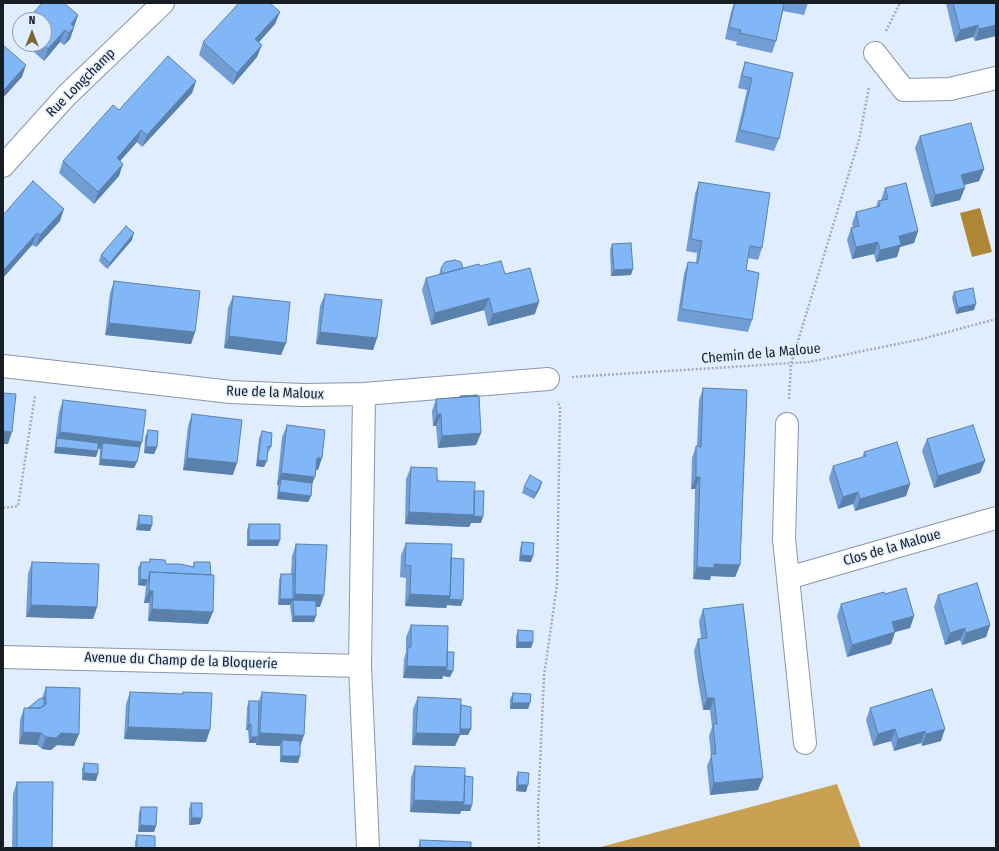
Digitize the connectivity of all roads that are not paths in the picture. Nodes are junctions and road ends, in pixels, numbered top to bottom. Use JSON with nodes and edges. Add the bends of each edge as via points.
{"nodes":[{"id":1,"x":163,"y":3,"type":"edge"},
{"id":2,"x":875,"y":53,"type":"road end"},
{"id":3,"x":996,"y":78,"type":"edge"},
{"id":4,"x":3,"y":166,"type":"edge"},
{"id":5,"x":3,"y":366,"type":"edge"},
{"id":6,"x":548,"y":379,"type":"road end"},
{"id":7,"x":364,"y":394,"type":"junction"},
{"id":8,"x":787,"y":424,"type":"road end"},
{"id":9,"x":996,"y":518,"type":"edge"},
{"id":10,"x":788,"y":578,"type":"junction"},
{"id":11,"x":3,"y":656,"type":"edge"},
{"id":12,"x":360,"y":666,"type":"junction"},
{"id":13,"x":805,"y":743,"type":"dead end"},
{"id":14,"x":368,"y":848,"type":"edge"}],
"edges":[{"from":1,"to":4,"type":"street","name":"Rue Longchamp","via":[[67,95]]},
{"from":2,"to":3,"type":"street","via":[[904,90],[950,89]]},
{"from":5,"to":7,"type":"street","name":"Rue de la Maloux","via":[[231,392]]},
{"from":6,"to":7,"type":"street","name":"Rue de la Maloux"},
{"from":7,"to":12,"type":"street"},
{"from":8,"to":10,"type":"street","via":[[784,540]]},
{"from":9,"to":10,"type":"street","name":"Clos de la Maloue"},
{"from":10,"to":13,"type":"street"},
{"from":11,"to":12,"type":"street","name":"Avenue du Champ de la Bloquerie"},
{"from":12,"to":14,"type":"street"}]}
